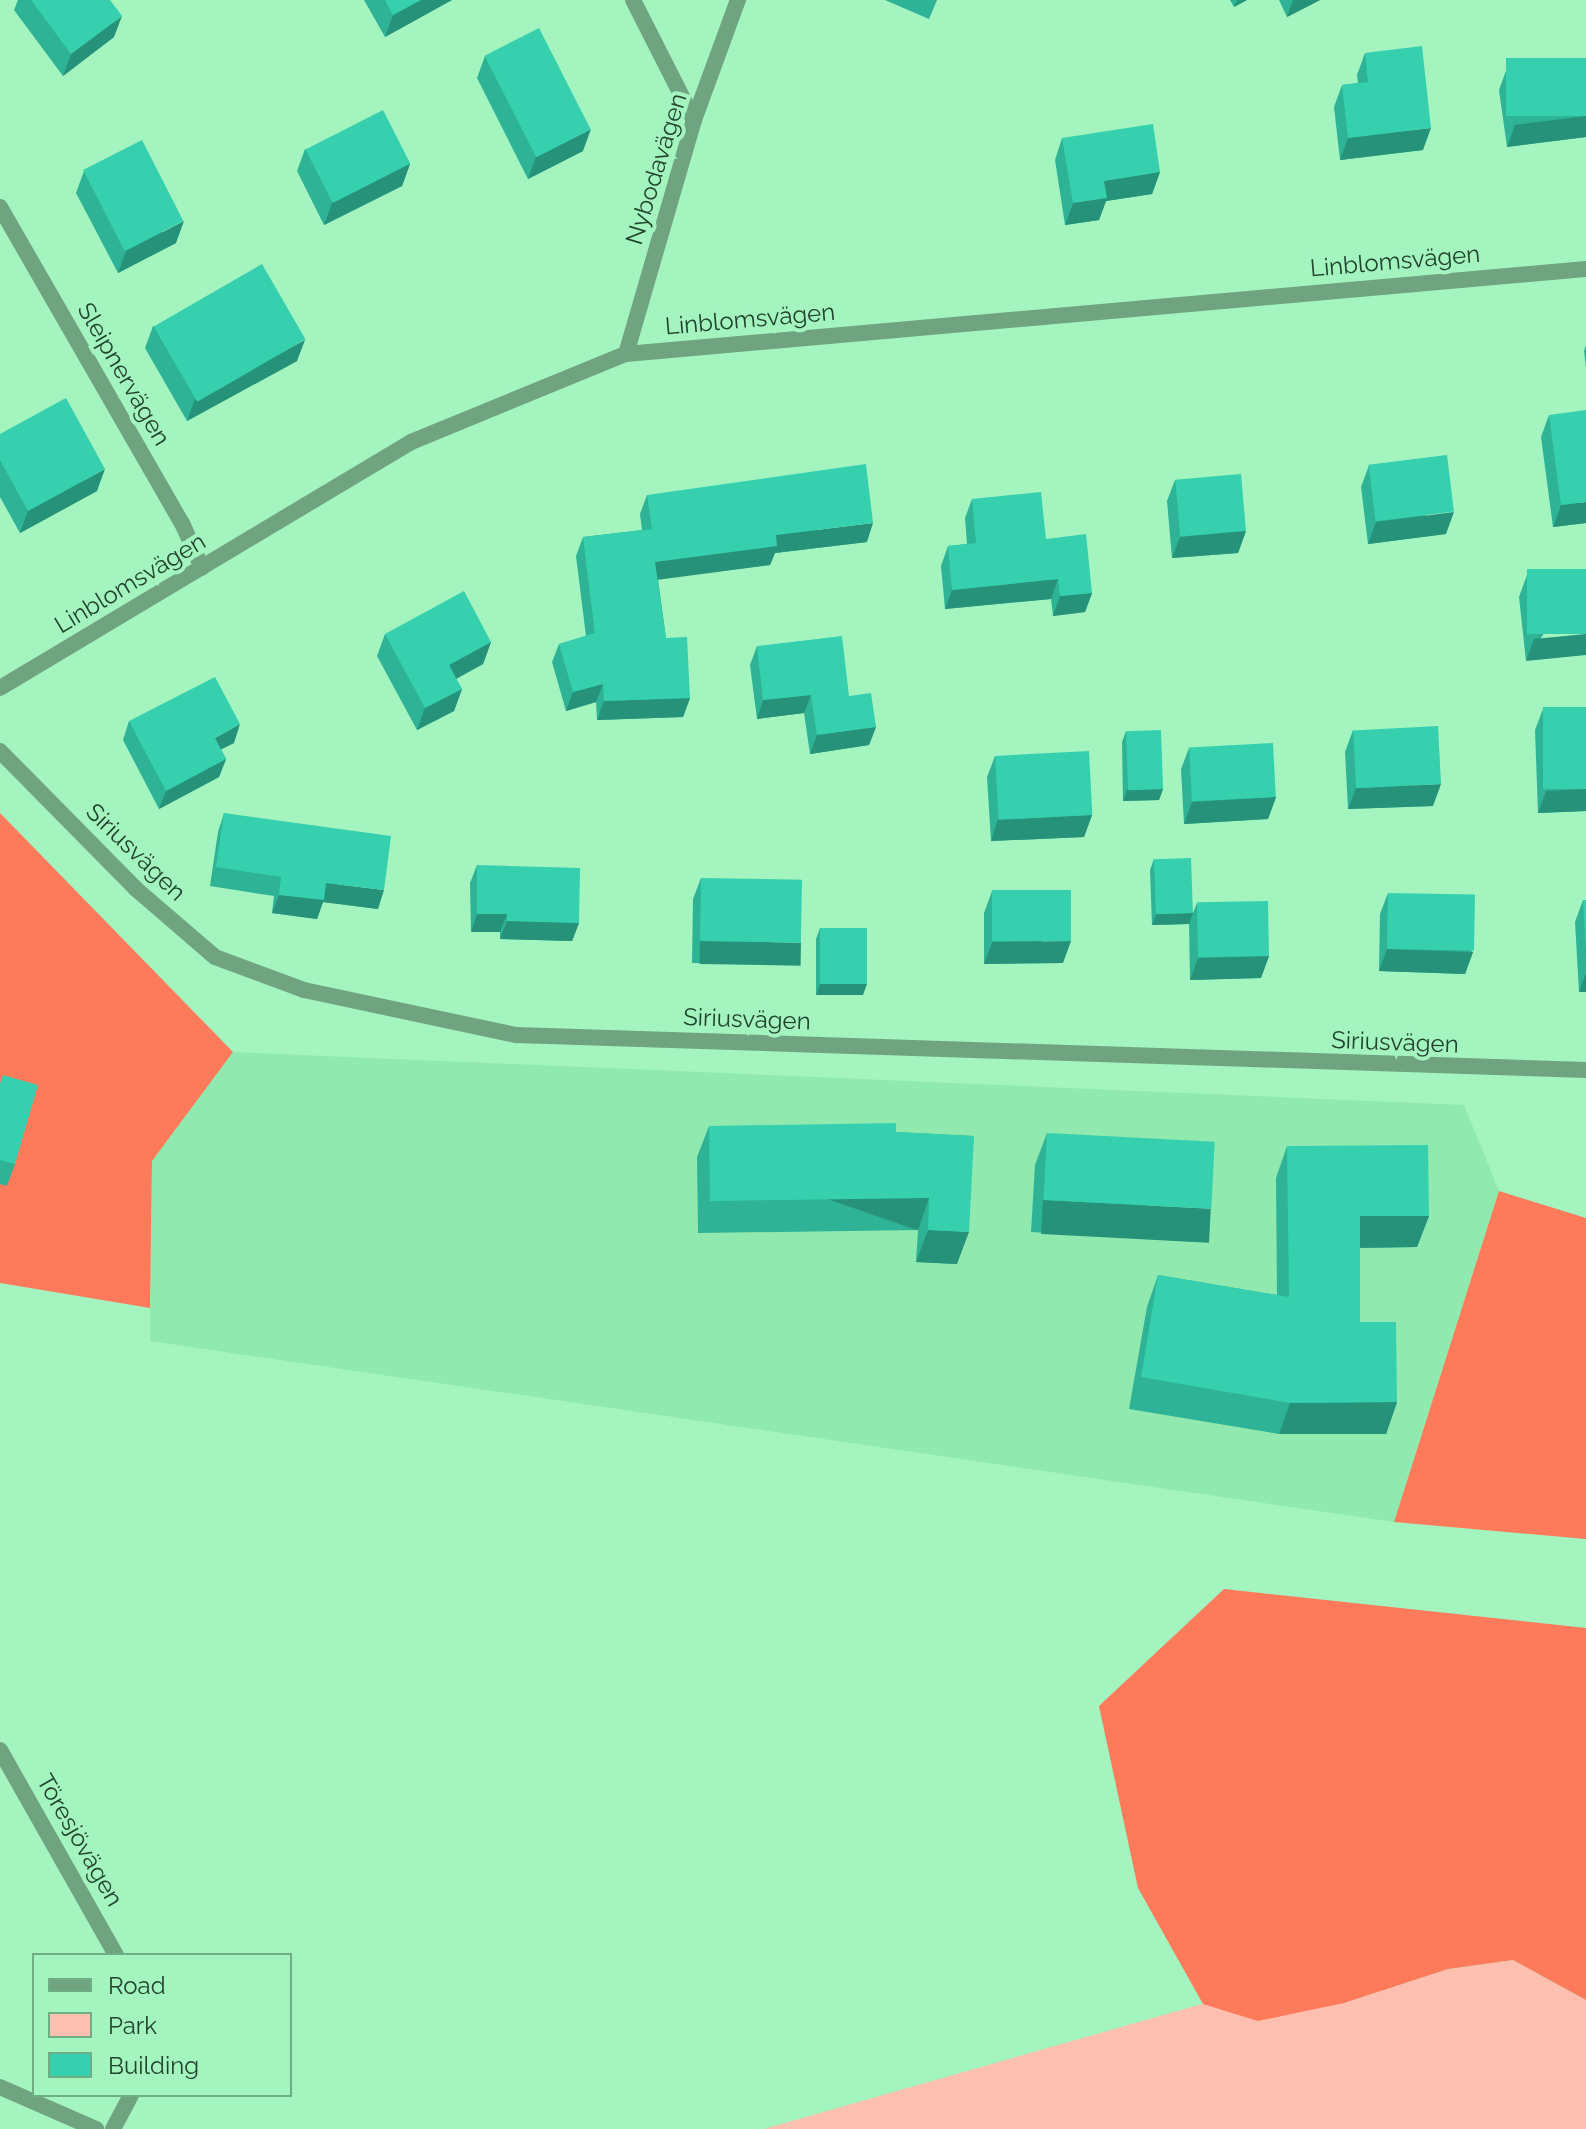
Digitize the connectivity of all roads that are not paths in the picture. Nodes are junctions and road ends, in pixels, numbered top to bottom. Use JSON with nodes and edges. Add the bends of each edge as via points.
{"nodes":[{"id":1,"x":633,"y":0,"type":"edge"},
{"id":2,"x":738,"y":0,"type":"edge"},
{"id":3,"x":694,"y":120,"type":"junction"},
{"id":4,"x":0,"y":207,"type":"edge"},
{"id":5,"x":1586,"y":269,"type":"edge"},
{"id":6,"x":626,"y":354,"type":"junction"},
{"id":7,"x":202,"y":568,"type":"junction"},
{"id":8,"x":0,"y":688,"type":"edge"},
{"id":9,"x":0,"y":751,"type":"edge"},
{"id":10,"x":1586,"y":1070,"type":"edge"},
{"id":11,"x":0,"y":1750,"type":"edge"},
{"id":12,"x":115,"y":1953,"type":"edge"},
{"id":13,"x":0,"y":2087,"type":"edge"},
{"id":14,"x":130,"y":2097,"type":"edge"},
{"id":15,"x":96,"y":2129,"type":"edge"},
{"id":16,"x":113,"y":2129,"type":"edge"}],
"edges":[{"from":1,"to":3,"type":"street"},
{"from":2,"to":3,"type":"street","name":"Nybodavägen"},
{"from":3,"to":6,"type":"street","name":"Nybodavägen"},
{"from":4,"to":7,"type":"street","name":"Sleipnervägen","via":[[182,523]]},
{"from":5,"to":6,"type":"street","name":"Linblomsvägen"},
{"from":6,"to":7,"type":"street","name":"Linblomsvägen","via":[[411,442]]},
{"from":7,"to":8,"type":"street","name":"Linblomsvägen"},
{"from":9,"to":10,"type":"street","name":"Siriusvägen","via":[[136,889],[215,957],[304,990],[516,1035]]},
{"from":11,"to":12,"type":"street","name":"Töresjövägen"},
{"from":13,"to":15,"type":"street"},
{"from":14,"to":16,"type":"street"}]}
